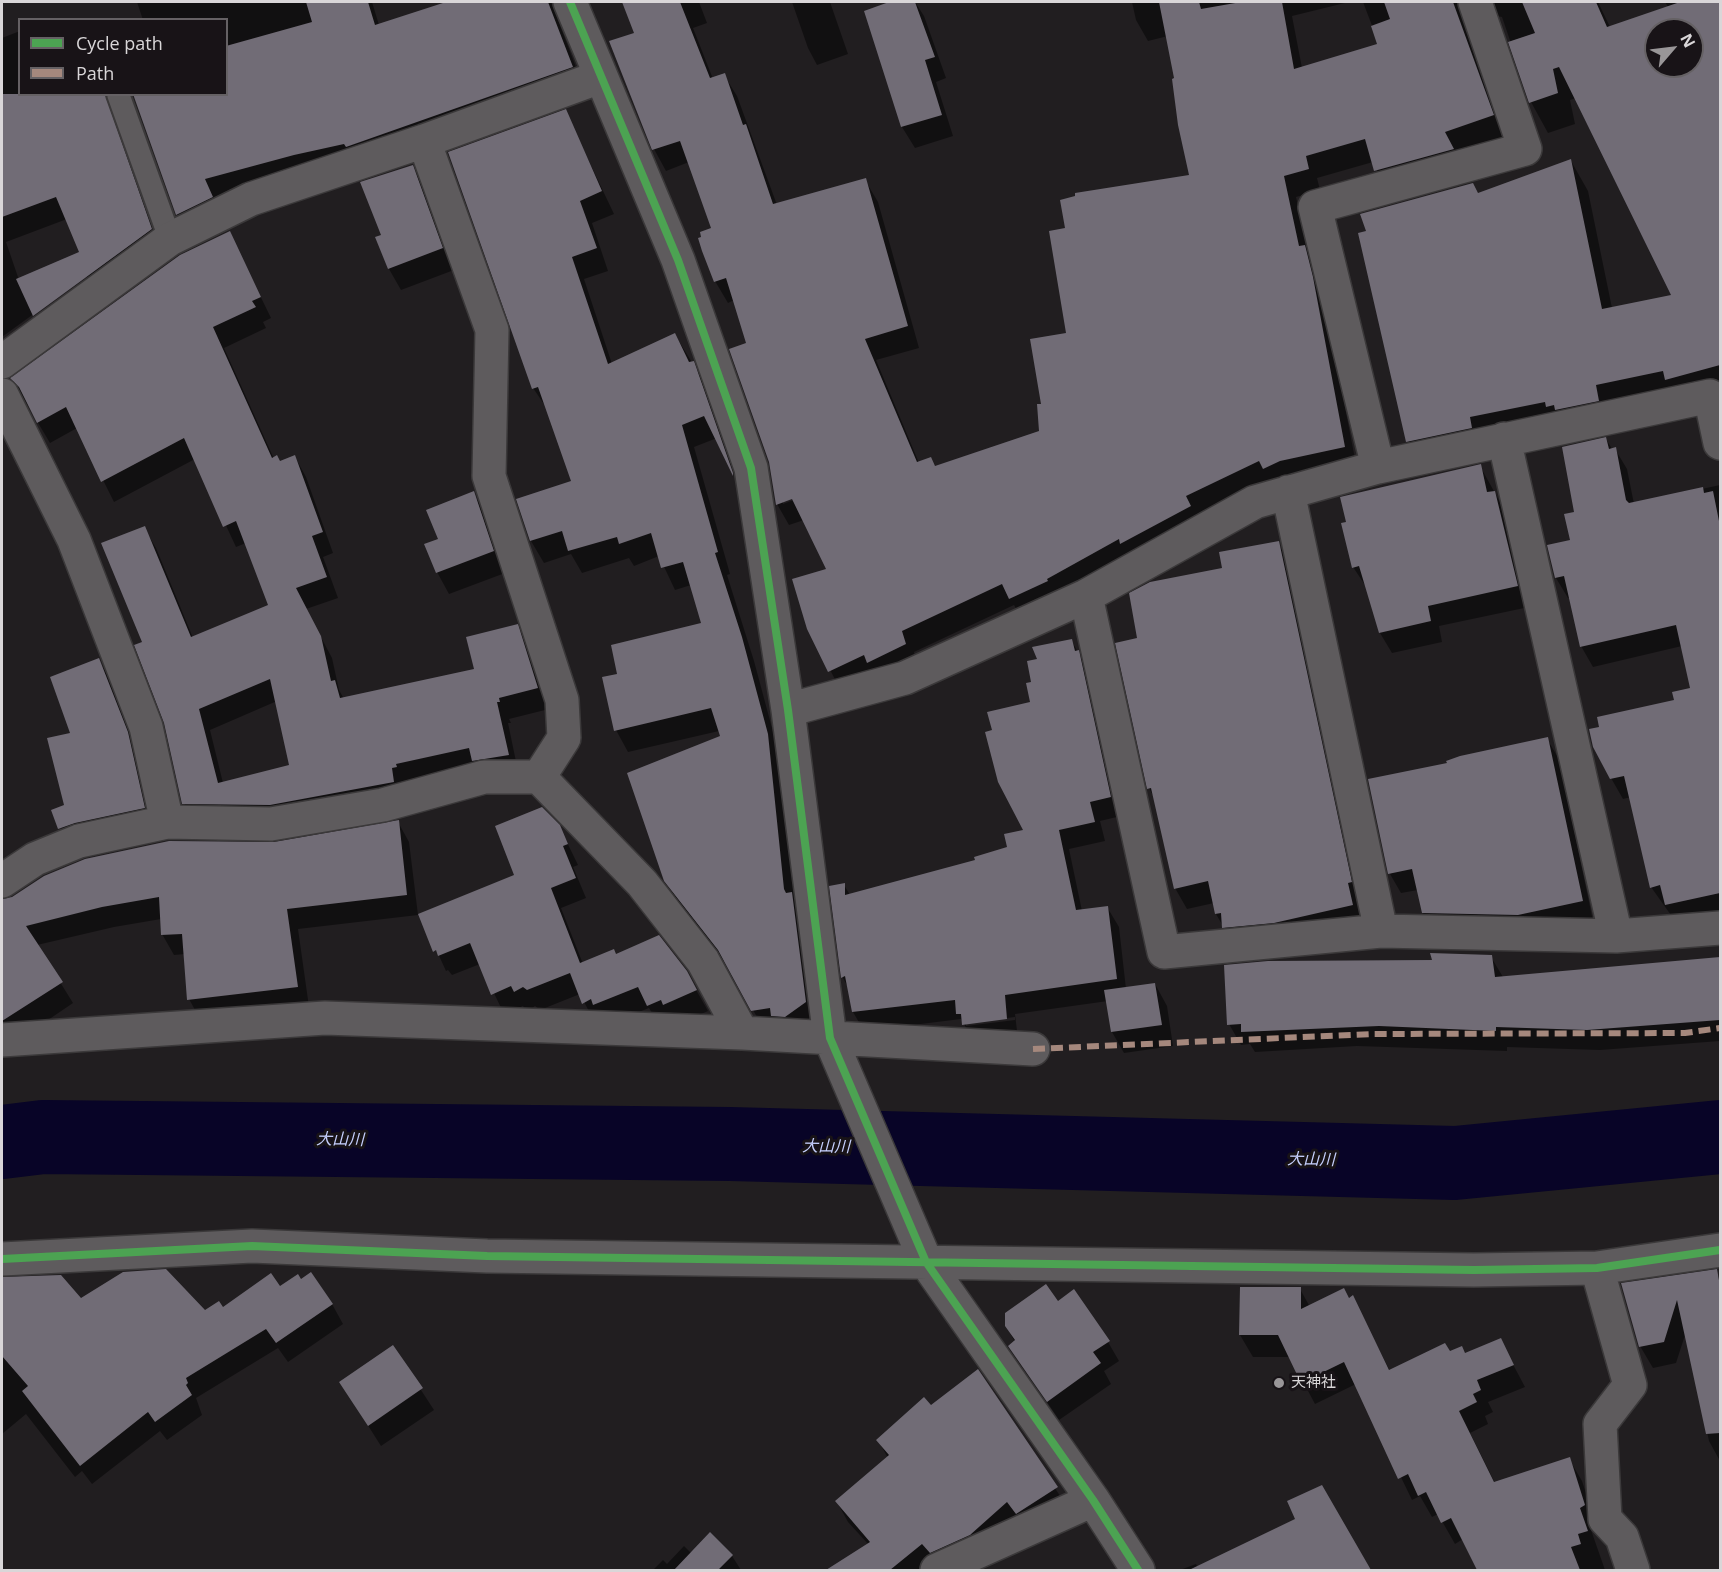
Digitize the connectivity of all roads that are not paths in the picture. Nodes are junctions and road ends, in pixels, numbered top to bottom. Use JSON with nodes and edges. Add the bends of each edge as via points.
{"nodes":[{"id":1,"x":570,"y":2,"type":"edge"},
{"id":2,"x":1474,"y":2,"type":"edge"},
{"id":3,"x":600,"y":77,"type":"junction"},
{"id":4,"x":119,"y":96,"type":"edge"},
{"id":5,"x":423,"y":141,"type":"junction"},
{"id":6,"x":170,"y":239,"type":"junction"},
{"id":7,"x":2,"y":362,"type":"edge"},
{"id":8,"x":2,"y":395,"type":"edge"},
{"id":9,"x":1504,"y":439,"type":"junction"},
{"id":10,"x":1720,"y":443,"type":"edge"},
{"id":11,"x":1378,"y":467,"type":"junction"},
{"id":12,"x":1288,"y":492,"type":"junction"},
{"id":13,"x":1086,"y":596,"type":"junction"},
{"id":14,"x":788,"y":710,"type":"junction"},
{"id":15,"x":539,"y":777,"type":"junction"},
{"id":16,"x":167,"y":822,"type":"junction"},
{"id":17,"x":2,"y":881,"type":"edge"},
{"id":18,"x":1720,"y":928,"type":"edge"},
{"id":19,"x":1381,"y":931,"type":"junction"},
{"id":20,"x":1616,"y":936,"type":"junction"},
{"id":21,"x":742,"y":1033,"type":"junction"},
{"id":22,"x":831,"y":1039,"type":"junction"},
{"id":23,"x":2,"y":1040,"type":"edge"},
{"id":24,"x":1033,"y":1049,"type":"dead end"},
{"id":25,"x":1720,"y":1250,"type":"edge"},
{"id":26,"x":2,"y":1259,"type":"edge"},
{"id":27,"x":925,"y":1261,"type":"junction"},
{"id":28,"x":1597,"y":1268,"type":"junction"},
{"id":29,"x":1093,"y":1500,"type":"junction"},
{"id":30,"x":938,"y":1570,"type":"edge"},
{"id":31,"x":1138,"y":1570,"type":"edge"},
{"id":32,"x":1633,"y":1570,"type":"edge"}],
"edges":[{"from":1,"to":3,"type":"street"},
{"from":2,"to":11,"type":"street","via":[[1525,149],[1315,207]]},
{"from":3,"to":5,"type":"street"},
{"from":3,"to":14,"type":"street","via":[[678,260],[751,468]]},
{"from":4,"to":6,"type":"lane"},
{"from":5,"to":6,"type":"street","via":[[251,199]]},
{"from":5,"to":15,"type":"street","via":[[492,330],[489,476],[561,700],[564,738]]},
{"from":6,"to":7,"type":"street"},
{"from":8,"to":16,"type":"street","via":[[74,540],[146,727]]},
{"from":9,"to":10,"type":"street","via":[[1710,396]]},
{"from":9,"to":11,"type":"street"},
{"from":9,"to":20,"type":"street"},
{"from":11,"to":12,"type":"street"},
{"from":12,"to":13,"type":"street","via":[[1255,502]]},
{"from":12,"to":19,"type":"street"},
{"from":13,"to":14,"type":"street","via":[[905,678]]},
{"from":13,"to":19,"type":"street","via":[[1164,952]]},
{"from":14,"to":22,"type":"street"},
{"from":15,"to":16,"type":"street","via":[[484,777],[383,805],[271,824]]},
{"from":15,"to":21,"type":"street","via":[[642,883],[703,961]]},
{"from":16,"to":17,"type":"street","via":[[79,841],[35,859]]},
{"from":18,"to":20,"type":"street"},
{"from":19,"to":20,"type":"street"},
{"from":21,"to":22,"type":"street"},
{"from":21,"to":23,"type":"street","via":[[325,1018]]},
{"from":22,"to":24,"type":"street"},
{"from":22,"to":27,"type":"street"},
{"from":25,"to":28,"type":"street"},
{"from":26,"to":27,"type":"street","via":[[252,1246],[487,1256]]},
{"from":27,"to":28,"type":"street","via":[[1474,1270]]},
{"from":27,"to":29,"type":"street"},
{"from":28,"to":32,"type":"street","via":[[1630,1384],[1600,1424],[1605,1519],[1622,1537]]},
{"from":29,"to":30,"type":"street"},
{"from":29,"to":31,"type":"street"}]}
